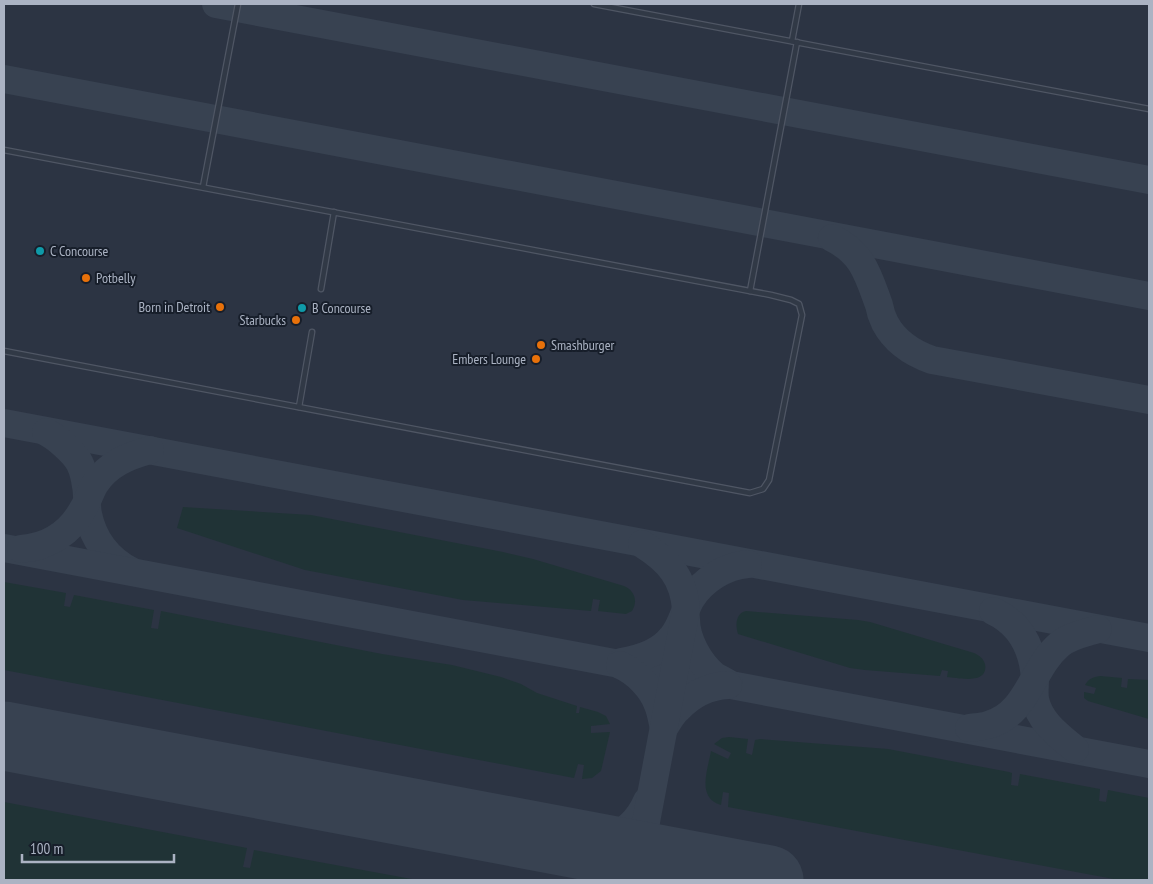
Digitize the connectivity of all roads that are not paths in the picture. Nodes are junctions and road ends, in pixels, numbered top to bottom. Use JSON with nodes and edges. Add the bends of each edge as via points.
{"nodes":[{"id":1,"x":238,"y":4,"type":"edge"},
{"id":2,"x":594,"y":4,"type":"edge"},
{"id":3,"x":799,"y":4,"type":"edge"},
{"id":4,"x":794,"y":42,"type":"junction"},
{"id":5,"x":1149,"y":109,"type":"edge"},
{"id":6,"x":4,"y":150,"type":"edge"},
{"id":7,"x":203,"y":187,"type":"junction"},
{"id":8,"x":334,"y":212,"type":"junction"},
{"id":9,"x":321,"y":290,"type":"dead end"},
{"id":10,"x":750,"y":291,"type":"junction"},
{"id":11,"x":312,"y":332,"type":"dead end"},
{"id":12,"x":4,"y":351,"type":"edge"},
{"id":13,"x":299,"y":407,"type":"junction"}],
"edges":[{"from":1,"to":7,"type":"lane"},
{"from":2,"to":4,"type":"lane"},
{"from":3,"to":4,"type":"lane"},
{"from":4,"to":5,"type":"lane"},
{"from":4,"to":10,"type":"lane"},
{"from":6,"to":7,"type":"lane"},
{"from":7,"to":8,"type":"lane"},
{"from":8,"to":9,"type":"lane"},
{"from":8,"to":10,"type":"lane"},
{"from":10,"to":13,"type":"lane","via":[[791,300],[798,304],[802,315],[770,480],[757,491]]},
{"from":11,"to":13,"type":"lane"},
{"from":12,"to":13,"type":"lane"}]}
